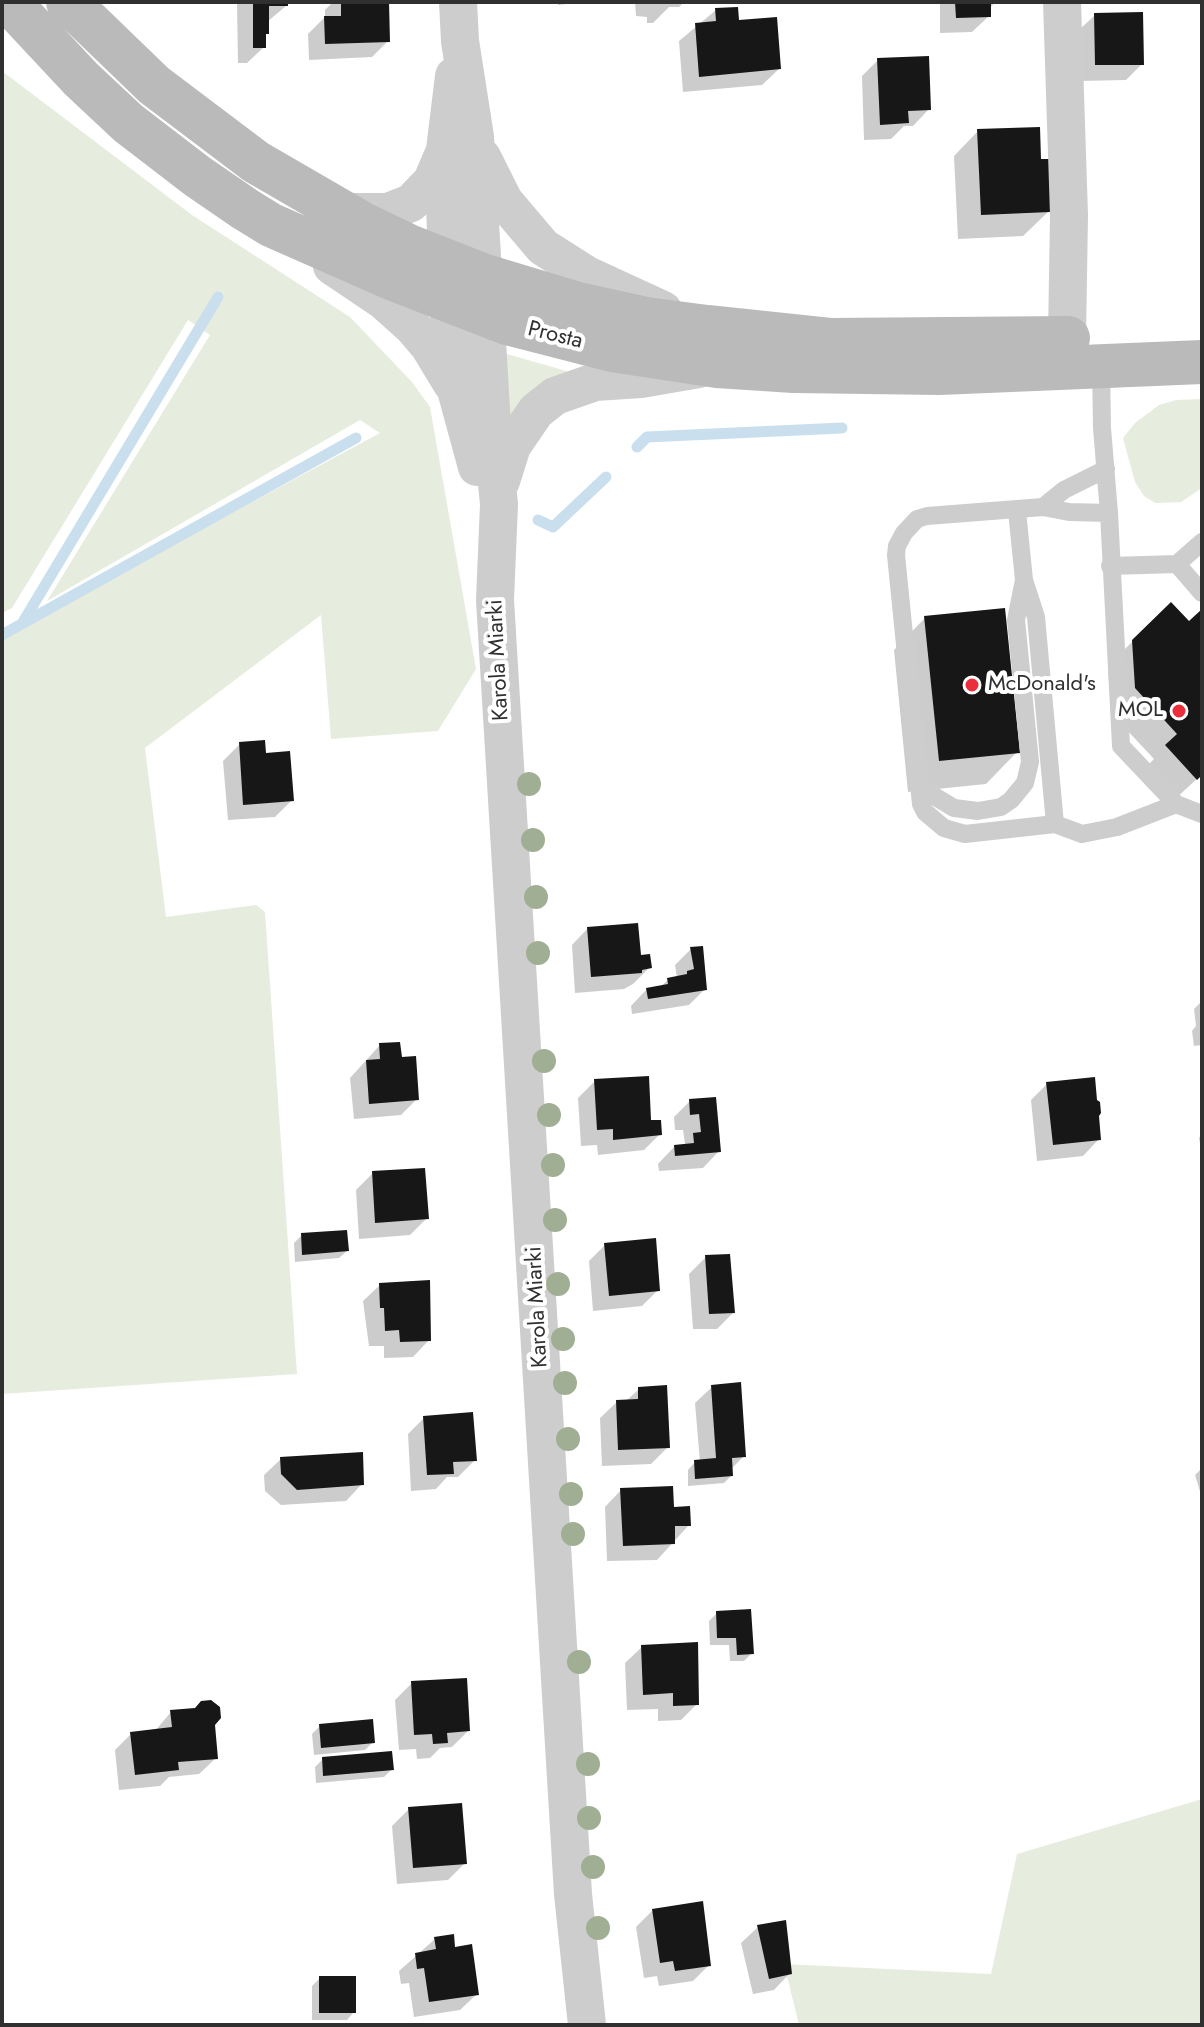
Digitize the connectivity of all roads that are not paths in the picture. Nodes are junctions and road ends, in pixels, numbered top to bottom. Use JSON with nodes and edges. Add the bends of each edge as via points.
{"nodes":[{"id":1,"x":9,"y":2,"type":"edge"},
{"id":2,"x":68,"y":2,"type":"edge"},
{"id":3,"x":458,"y":2,"type":"edge"},
{"id":4,"x":1062,"y":2,"type":"edge"},
{"id":5,"x":460,"y":143,"type":"junction"},
{"id":6,"x":340,"y":212,"type":"junction"},
{"id":7,"x":271,"y":225,"type":"junction"},
{"id":8,"x":466,"y":288,"type":"junction"},
{"id":9,"x":1202,"y":331,"type":"edge"},
{"id":10,"x":1067,"y":338,"type":"junction"},
{"id":11,"x":712,"y":347,"type":"junction"},
{"id":12,"x":1202,"y":362,"type":"edge"},
{"id":13,"x":1101,"y":366,"type":"junction"},
{"id":14,"x":456,"y":390,"type":"junction"},
{"id":15,"x":1106,"y":469,"type":"junction"},
{"id":16,"x":499,"y":504,"type":"junction"},
{"id":17,"x":1043,"y":507,"type":"junction"},
{"id":18,"x":1017,"y":511,"type":"junction"},
{"id":19,"x":1109,"y":513,"type":"junction"},
{"id":20,"x":1202,"y":542,"type":"edge"},
{"id":21,"x":1177,"y":564,"type":"junction"},
{"id":22,"x":1110,"y":566,"type":"junction"},
{"id":23,"x":1024,"y":580,"type":"junction"},
{"id":24,"x":495,"y":588,"type":"junction"},
{"id":25,"x":1202,"y":593,"type":"edge"},
{"id":26,"x":919,"y":787,"type":"junction"},
{"id":27,"x":1176,"y":804,"type":"junction"},
{"id":28,"x":1202,"y":814,"type":"edge"},
{"id":29,"x":1055,"y":824,"type":"junction"},
{"id":30,"x":587,"y":2025,"type":"edge"}],
"edges":[{"from":1,"to":7,"type":"main road","name":"Prosta","via":[[128,123]]},
{"from":2,"to":6,"type":"main road","name":"Prosta","via":[[188,112],[256,162]]},
{"from":3,"to":5,"type":"street","name":"Karola Miarki"},
{"from":4,"to":10,"type":"street"},
{"from":5,"to":6,"type":"street","via":[[411,203],[388,212]]},
{"from":5,"to":8,"type":"street","name":"Karola Miarki"},
{"from":5,"to":11,"type":"street","via":[[485,166],[504,201],[543,247]]},
{"from":6,"to":8,"type":"main road","name":"Prosta"},
{"from":7,"to":8,"type":"main road","name":"Prosta"},
{"from":7,"to":14,"type":"street","via":[[397,312],[429,346]]},
{"from":8,"to":11,"type":"main road","name":"Prosta","via":[[646,319]]},
{"from":8,"to":14,"type":"street","name":"Karola Miarki"},
{"from":8,"to":16,"type":"street","name":"Karola Miarki"},
{"from":9,"to":10,"type":"main road","name":"Prosta"},
{"from":10,"to":11,"type":"main road","name":"Prosta","via":[[830,340]]},
{"from":11,"to":13,"type":"main road","name":"Prosta","via":[[869,373]]},
{"from":11,"to":16,"type":"street","via":[[641,379],[595,382],[555,396],[536,411],[512,446]]},
{"from":12,"to":13,"type":"main road","name":"Prosta"},
{"from":13,"to":15,"type":"lane"},
{"from":14,"to":24,"type":"street","name":"Karola Miarki","via":[[475,459]]},
{"from":15,"to":17,"type":"lane"},
{"from":15,"to":19,"type":"lane"},
{"from":16,"to":24,"type":"street","name":"Karola Miarki"},
{"from":17,"to":18,"type":"lane"},
{"from":17,"to":19,"type":"lane"},
{"from":18,"to":23,"type":"lane"},
{"from":18,"to":26,"type":"lane","via":[[927,516],[910,525],[897,546]]},
{"from":19,"to":22,"type":"lane"},
{"from":20,"to":21,"type":"lane"},
{"from":21,"to":22,"type":"lane"},
{"from":21,"to":25,"type":"lane"},
{"from":22,"to":27,"type":"lane","via":[[1121,746]]},
{"from":23,"to":26,"type":"lane","via":[[1016,620],[1030,762],[1025,783],[1001,807],[978,811],[954,808]]},
{"from":23,"to":29,"type":"lane","via":[[1036,617]]},
{"from":24,"to":30,"type":"street","name":"Karola Miarki","via":[[573,1894]]},
{"from":26,"to":29,"type":"lane","via":[[925,812],[953,831]]},
{"from":27,"to":28,"type":"lane"},
{"from":27,"to":29,"type":"lane","via":[[1082,834]]}]}
